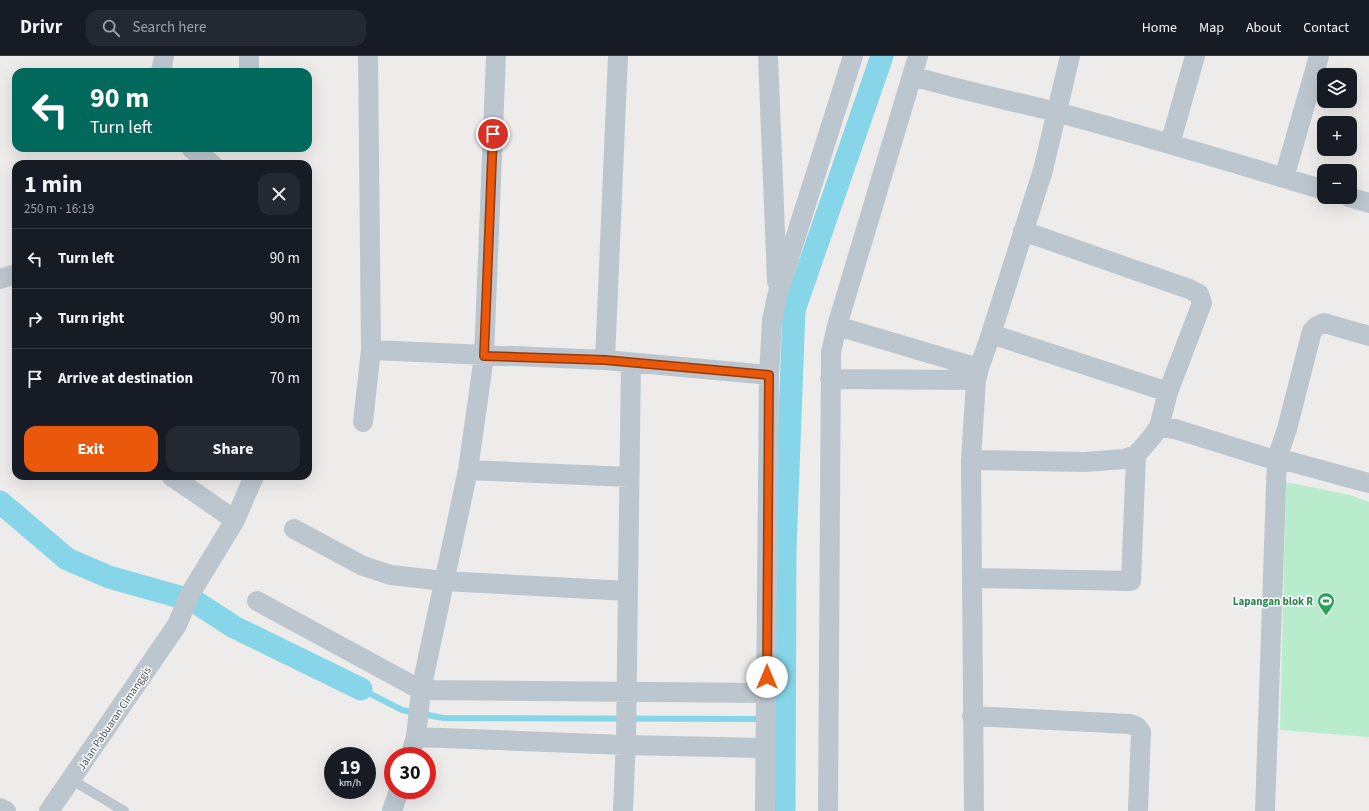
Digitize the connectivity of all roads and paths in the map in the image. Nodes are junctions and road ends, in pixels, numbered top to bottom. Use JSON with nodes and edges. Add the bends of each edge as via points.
{"nodes":[{"id":1,"x":164,"y":56,"type":"edge"},
{"id":2,"x":249,"y":56,"type":"edge"},
{"id":3,"x":368,"y":56,"type":"edge"},
{"id":4,"x":496,"y":56,"type":"edge"},
{"id":5,"x":618,"y":56,"type":"edge"},
{"id":6,"x":768,"y":56,"type":"edge"},
{"id":7,"x":853,"y":56,"type":"edge"},
{"id":8,"x":918,"y":56,"type":"edge"},
{"id":9,"x":1070,"y":56,"type":"edge"},
{"id":10,"x":1195,"y":56,"type":"edge"},
{"id":11,"x":1319,"y":56,"type":"edge"},
{"id":12,"x":162,"y":68,"type":"edge"},
{"id":13,"x":249,"y":68,"type":"edge"},
{"id":14,"x":912,"y":76,"type":"junction"},
{"id":15,"x":1056,"y":112,"type":"junction"},
{"id":16,"x":1170,"y":144,"type":"junction"},
{"id":17,"x":196,"y":152,"type":"edge"},
{"id":18,"x":207,"y":160,"type":"edge"},
{"id":19,"x":1284,"y":178,"type":"junction"},
{"id":20,"x":1317,"y":188,"type":"edge"},
{"id":21,"x":1357,"y":199,"type":"edge"},
{"id":22,"x":1369,"y":203,"type":"edge"},
{"id":23,"x":1023,"y":231,"type":"junction"},
{"id":24,"x":12,"y":275,"type":"edge"},
{"id":25,"x":0,"y":278,"type":"edge"},
{"id":26,"x":778,"y":296,"type":"junction"},
{"id":27,"x":837,"y":326,"type":"junction"},
{"id":28,"x":991,"y":334,"type":"junction"},
{"id":29,"x":1369,"y":335,"type":"edge"},
{"id":30,"x":370,"y":350,"type":"junction"},
{"id":31,"x":484,"y":356,"type":"junction"},
{"id":32,"x":605,"y":360,"type":"junction"},
{"id":33,"x":631,"y":363,"type":"junction"},
{"id":34,"x":977,"y":374,"type":"junction"},
{"id":35,"x":769,"y":375,"type":"junction"},
{"id":36,"x":830,"y":379,"type":"junction"},
{"id":37,"x":1168,"y":392,"type":"junction"},
{"id":38,"x":362,"y":422,"type":"dead end"},
{"id":39,"x":1159,"y":427,"type":"junction"},
{"id":40,"x":1136,"y":455,"type":"junction"},
{"id":41,"x":1277,"y":458,"type":"junction"},
{"id":42,"x":971,"y":460,"type":"junction"},
{"id":43,"x":468,"y":470,"type":"junction"},
{"id":44,"x":629,"y":476,"type":"junction"},
{"id":45,"x":177,"y":480,"type":"edge"},
{"id":46,"x":252,"y":480,"type":"edge"},
{"id":47,"x":1369,"y":483,"type":"edge"},
{"id":48,"x":235,"y":520,"type":"junction"},
{"id":49,"x":294,"y":529,"type":"dead end"},
{"id":50,"x":972,"y":578,"type":"junction"},
{"id":51,"x":444,"y":581,"type":"junction"},
{"id":52,"x":628,"y":591,"type":"junction"},
{"id":53,"x":257,"y":601,"type":"dead end"},
{"id":54,"x":421,"y":694,"type":"junction"},
{"id":55,"x":626,"y":696,"type":"junction"},
{"id":56,"x":767,"y":696,"type":"junction"},
{"id":57,"x":972,"y":716,"type":"junction"},
{"id":58,"x":417,"y":733,"type":"junction"},
{"id":59,"x":626,"y":741,"type":"junction"},
{"id":60,"x":766,"y":746,"type":"junction"},
{"id":61,"x":413,"y":747,"type":"edge"},
{"id":62,"x":72,"y":780,"type":"junction"},
{"id":63,"x":396,"y":799,"type":"edge"},
{"id":64,"x":0,"y":808,"type":"edge"},
{"id":65,"x":6,"y":811,"type":"edge"},
{"id":66,"x":49,"y":811,"type":"edge"},
{"id":67,"x":124,"y":811,"type":"edge"},
{"id":68,"x":392,"y":811,"type":"edge"},
{"id":69,"x":623,"y":811,"type":"edge"},
{"id":70,"x":765,"y":811,"type":"edge"},
{"id":71,"x":828,"y":811,"type":"edge"},
{"id":72,"x":974,"y":811,"type":"edge"},
{"id":73,"x":1138,"y":811,"type":"edge"},
{"id":74,"x":1265,"y":811,"type":"edge"}],
"edges":[{"from":1,"to":12,"type":"street"},
{"from":2,"to":13,"type":"street"},
{"from":3,"to":30,"type":"street"},
{"from":4,"to":31,"type":"street"},
{"from":5,"to":32,"type":"street"},
{"from":6,"to":26,"type":"street"},
{"from":7,"to":26,"type":"street"},
{"from":8,"to":14,"type":"street"},
{"from":9,"to":15,"type":"street"},
{"from":10,"to":16,"type":"street"},
{"from":11,"to":19,"type":"street"},
{"from":14,"to":15,"type":"street"},
{"from":14,"to":27,"type":"street"},
{"from":15,"to":16,"type":"street"},
{"from":15,"to":23,"type":"street","via":[[1043,170]]},
{"from":16,"to":19,"type":"street"},
{"from":17,"to":18,"type":"street"},
{"from":19,"to":20,"type":"street"},
{"from":21,"to":22,"type":"street"},
{"from":23,"to":28,"type":"street"},
{"from":23,"to":37,"type":"street","via":[[1199,294],[1202,302]]},
{"from":24,"to":25,"type":"street"},
{"from":26,"to":35,"type":"street","via":[[772,321]]},
{"from":27,"to":34,"type":"street"},
{"from":27,"to":36,"type":"street","via":[[831,352]]},
{"from":28,"to":34,"type":"street"},
{"from":28,"to":37,"type":"street"},
{"from":29,"to":41,"type":"street","via":[[1324,323],[1312,331]]},
{"from":30,"to":31,"type":"street"},
{"from":30,"to":38,"type":"street"},
{"from":31,"to":32,"type":"street"},
{"from":31,"to":43,"type":"street"},
{"from":32,"to":33,"type":"street"},
{"from":33,"to":35,"type":"street"},
{"from":33,"to":44,"type":"street"},
{"from":34,"to":36,"type":"street"},
{"from":34,"to":42,"type":"street"},
{"from":35,"to":56,"type":"street"},
{"from":36,"to":71,"type":"street"},
{"from":37,"to":39,"type":"street"},
{"from":39,"to":40,"type":"street"},
{"from":39,"to":41,"type":"street","via":[[1175,429],[1268,458]]},
{"from":40,"to":42,"type":"street","via":[[1124,459],[1084,462]]},
{"from":40,"to":50,"type":"street","via":[[1131,581]]},
{"from":41,"to":47,"type":"street"},
{"from":41,"to":74,"type":"street"},
{"from":42,"to":50,"type":"street"},
{"from":43,"to":44,"type":"street"},
{"from":43,"to":51,"type":"street"},
{"from":44,"to":52,"type":"street"},
{"from":45,"to":48,"type":"street"},
{"from":46,"to":48,"type":"street","name":"Jalan Pabuaran Cimanggis"},
{"from":48,"to":62,"type":"street","name":"Jalan Pabuaran Cimanggis","via":[[190,594],[177,625]]},
{"from":49,"to":51,"type":"street","via":[[363,566],[391,575]]},
{"from":50,"to":57,"type":"street"},
{"from":51,"to":52,"type":"street"},
{"from":51,"to":54,"type":"street"},
{"from":52,"to":55,"type":"street"},
{"from":53,"to":54,"type":"street"},
{"from":54,"to":55,"type":"street"},
{"from":54,"to":58,"type":"street"},
{"from":55,"to":56,"type":"street"},
{"from":55,"to":59,"type":"street"},
{"from":56,"to":60,"type":"street"},
{"from":57,"to":72,"type":"street"},
{"from":57,"to":73,"type":"street","via":[[1130,724],[1136,727],[1141,732]]},
{"from":58,"to":59,"type":"street"},
{"from":58,"to":61,"type":"street"},
{"from":59,"to":60,"type":"street"},
{"from":59,"to":69,"type":"street"},
{"from":60,"to":70,"type":"street"},
{"from":62,"to":66,"type":"street","name":"Jalan Pabuaran Cimanggis"},
{"from":62,"to":67,"type":"lane"},
{"from":63,"to":68,"type":"street"},
{"from":64,"to":65,"type":"street"}]}
